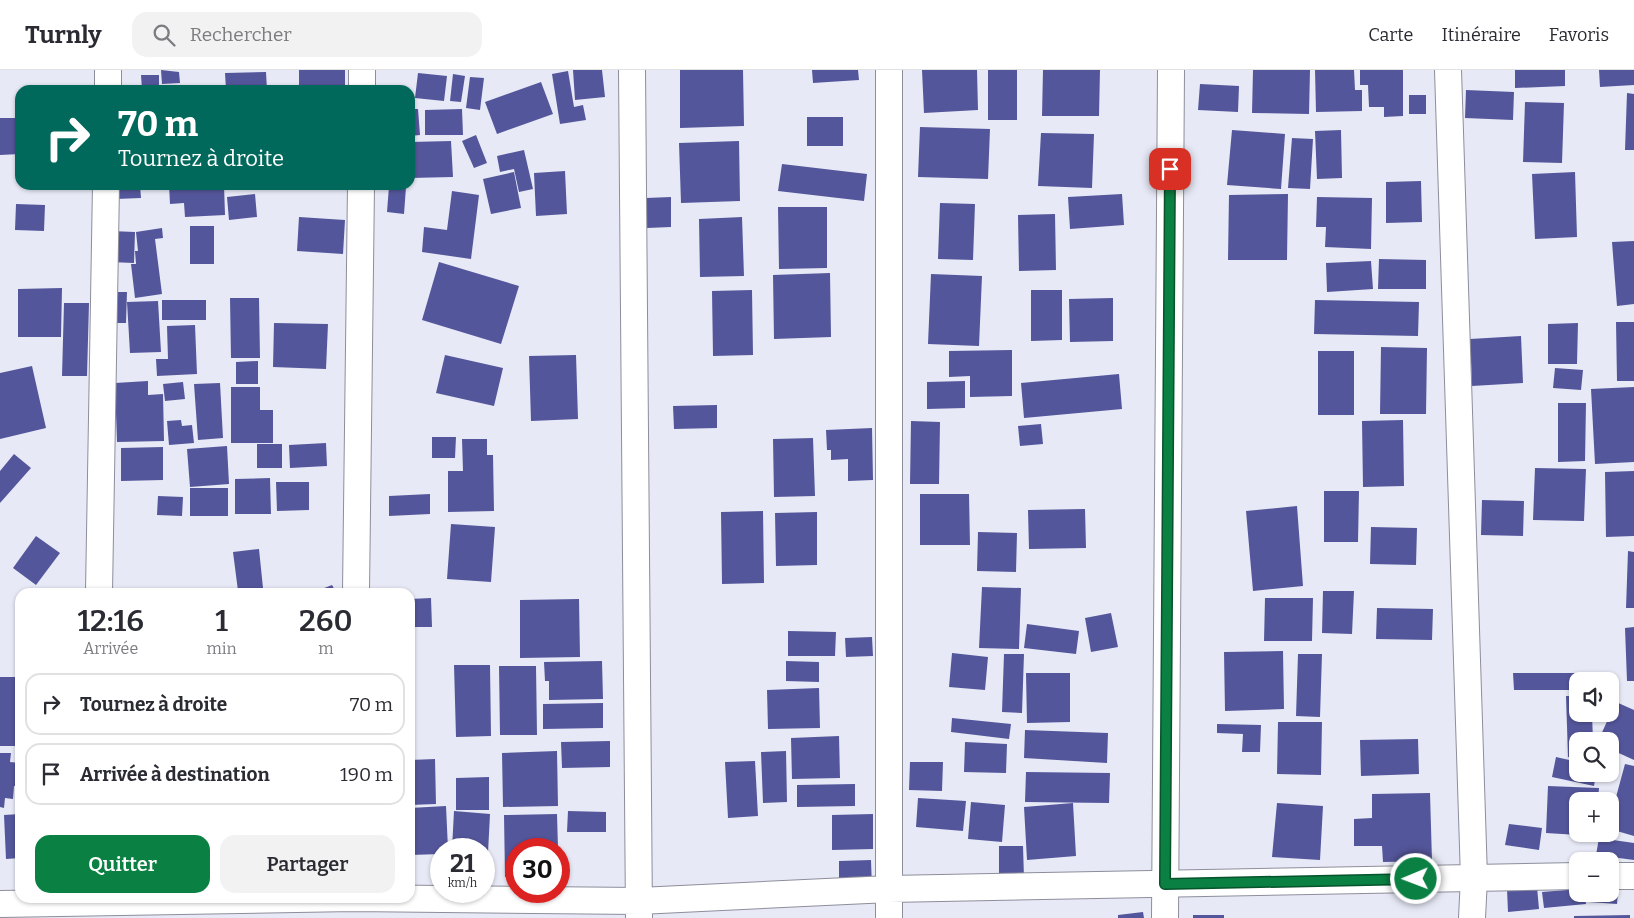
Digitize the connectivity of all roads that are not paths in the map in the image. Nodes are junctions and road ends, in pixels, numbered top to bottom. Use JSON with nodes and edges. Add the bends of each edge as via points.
{"nodes":[{"id":1,"x":108,"y":70,"type":"edge"},
{"id":2,"x":362,"y":70,"type":"edge"},
{"id":3,"x":632,"y":70,"type":"edge"},
{"id":4,"x":889,"y":70,"type":"edge"},
{"id":5,"x":1171,"y":70,"type":"edge"},
{"id":6,"x":1448,"y":70,"type":"edge"},
{"id":7,"x":108,"y":85,"type":"edge"},
{"id":8,"x":362,"y":85,"type":"edge"},
{"id":9,"x":106,"y":190,"type":"edge"},
{"id":10,"x":361,"y":190,"type":"edge"},
{"id":11,"x":99,"y":588,"type":"edge"},
{"id":12,"x":356,"y":588,"type":"edge"},
{"id":13,"x":1569,"y":876,"type":"edge"},
{"id":14,"x":1619,"y":876,"type":"edge"},
{"id":15,"x":1634,"y":876,"type":"edge"},
{"id":16,"x":1474,"y":878,"type":"junction"},
{"id":17,"x":1165,"y":884,"type":"junction"},
{"id":18,"x":889,"y":889,"type":"junction"},
{"id":19,"x":415,"y":900,"type":"edge"},
{"id":20,"x":191,"y":903,"type":"edge"},
{"id":21,"x":353,"y":903,"type":"edge"},
{"id":22,"x":0,"y":904,"type":"edge"},
{"id":23,"x":94,"y":906,"type":"edge"},
{"id":24,"x":639,"y":909,"type":"edge"},
{"id":25,"x":353,"y":918,"type":"edge"},
{"id":26,"x":889,"y":918,"type":"edge"},
{"id":27,"x":1166,"y":918,"type":"edge"},
{"id":28,"x":1472,"y":918,"type":"edge"}],
"edges":[{"from":1,"to":7,"type":"street"},
{"from":2,"to":8,"type":"street"},
{"from":3,"to":24,"type":"street"},
{"from":4,"to":18,"type":"street"},
{"from":5,"to":17,"type":"street"},
{"from":6,"to":16,"type":"street"},
{"from":9,"to":11,"type":"street"},
{"from":10,"to":12,"type":"street"},
{"from":13,"to":16,"type":"street"},
{"from":14,"to":15,"type":"street"},
{"from":16,"to":17,"type":"street"},
{"from":16,"to":28,"type":"street"},
{"from":17,"to":18,"type":"street"},
{"from":17,"to":27,"type":"street"},
{"from":18,"to":24,"type":"street"},
{"from":18,"to":26,"type":"street"},
{"from":19,"to":24,"type":"street"},
{"from":20,"to":23,"type":"street"},
{"from":21,"to":25,"type":"street"},
{"from":22,"to":23,"type":"street"}]}
